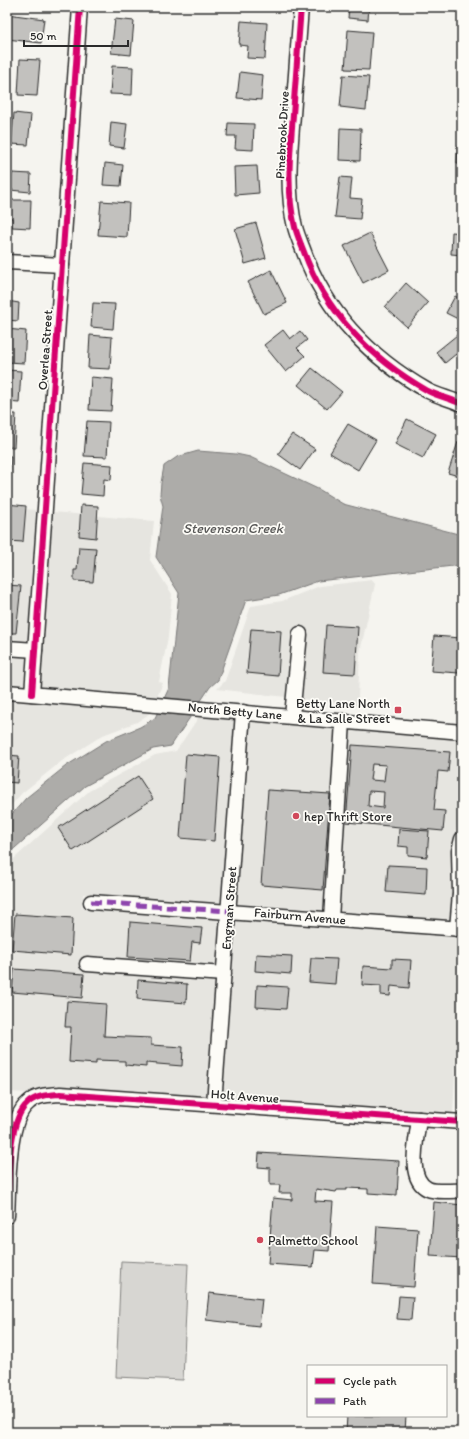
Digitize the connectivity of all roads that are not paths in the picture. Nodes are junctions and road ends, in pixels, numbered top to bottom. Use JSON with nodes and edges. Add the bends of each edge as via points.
{"nodes":[{"id":1,"x":80,"y":7,"type":"edge"},
{"id":2,"x":301,"y":7,"type":"edge"},
{"id":3,"x":7,"y":262,"type":"edge"},
{"id":4,"x":62,"y":265,"type":"junction"},
{"id":5,"x":462,"y":404,"type":"edge"},
{"id":6,"x":300,"y":634,"type":"dead end"},
{"id":7,"x":7,"y":648,"type":"edge"},
{"id":8,"x":35,"y":650,"type":"junction"},
{"id":9,"x":7,"y":692,"type":"edge"},
{"id":10,"x":32,"y":694,"type":"junction"},
{"id":11,"x":243,"y":712,"type":"junction"},
{"id":12,"x":292,"y":716,"type":"junction"},
{"id":13,"x":343,"y":721,"type":"junction"},
{"id":14,"x":462,"y":732,"type":"edge"},
{"id":15,"x":462,"y":839,"type":"edge"},
{"id":16,"x":91,"y":902,"type":"dead end"},
{"id":17,"x":228,"y":911,"type":"junction"},
{"id":18,"x":330,"y":919,"type":"junction"},
{"id":19,"x":460,"y":929,"type":"edge"},
{"id":20,"x":87,"y":964,"type":"dead end"},
{"id":21,"x":224,"y":974,"type":"junction"},
{"id":22,"x":214,"y":1104,"type":"junction"},
{"id":23,"x":420,"y":1119,"type":"junction"},
{"id":24,"x":462,"y":1122,"type":"edge"},
{"id":25,"x":8,"y":1180,"type":"edge"},
{"id":26,"x":462,"y":1191,"type":"edge"},
{"id":27,"x":7,"y":1216,"type":"edge"}],
"edges":[{"from":1,"to":4,"type":"street","name":"Overlea Street"},
{"from":2,"to":5,"type":"street","name":"Pinebrook Drive","via":[[290,158],[290,196],[295,227],[307,262],[322,292],[345,325],[368,348],[395,370],[429,391]]},
{"from":3,"to":4,"type":"street"},
{"from":4,"to":8,"type":"street","name":"Overlea Street"},
{"from":6,"to":12,"type":"street"},
{"from":7,"to":8,"type":"street"},
{"from":8,"to":10,"type":"street","name":"Overlea Street"},
{"from":9,"to":10,"type":"street","name":"North Betty Lane"},
{"from":10,"to":11,"type":"street","name":"North Betty Lane"},
{"from":11,"to":12,"type":"street","name":"North Betty Lane"},
{"from":11,"to":17,"type":"street","name":"Engman Street"},
{"from":12,"to":13,"type":"street","name":"North Betty Lane"},
{"from":13,"to":14,"type":"street","name":"North Betty Lane"},
{"from":13,"to":18,"type":"street"},
{"from":15,"to":19,"type":"street","via":[[459,852]]},
{"from":16,"to":17,"type":"street","name":"Fairburn Avenue"},
{"from":17,"to":18,"type":"street","name":"Fairburn Avenue"},
{"from":17,"to":21,"type":"street","name":"Engman Street"},
{"from":18,"to":19,"type":"street","name":"Fairburn Avenue"},
{"from":20,"to":21,"type":"street"},
{"from":21,"to":22,"type":"street","name":"Engman Street"},
{"from":22,"to":23,"type":"street","name":"Holt Avenue"},
{"from":22,"to":25,"type":"street","name":"Holt Avenue","via":[[60,1094],[42,1096],[28,1102],[18,1115],[13,1131]]},
{"from":23,"to":24,"type":"street","name":"Holt Avenue"},
{"from":23,"to":26,"type":"street","via":[[414,1168],[417,1178],[429,1189]]},
{"from":25,"to":27,"type":"street"}]}
